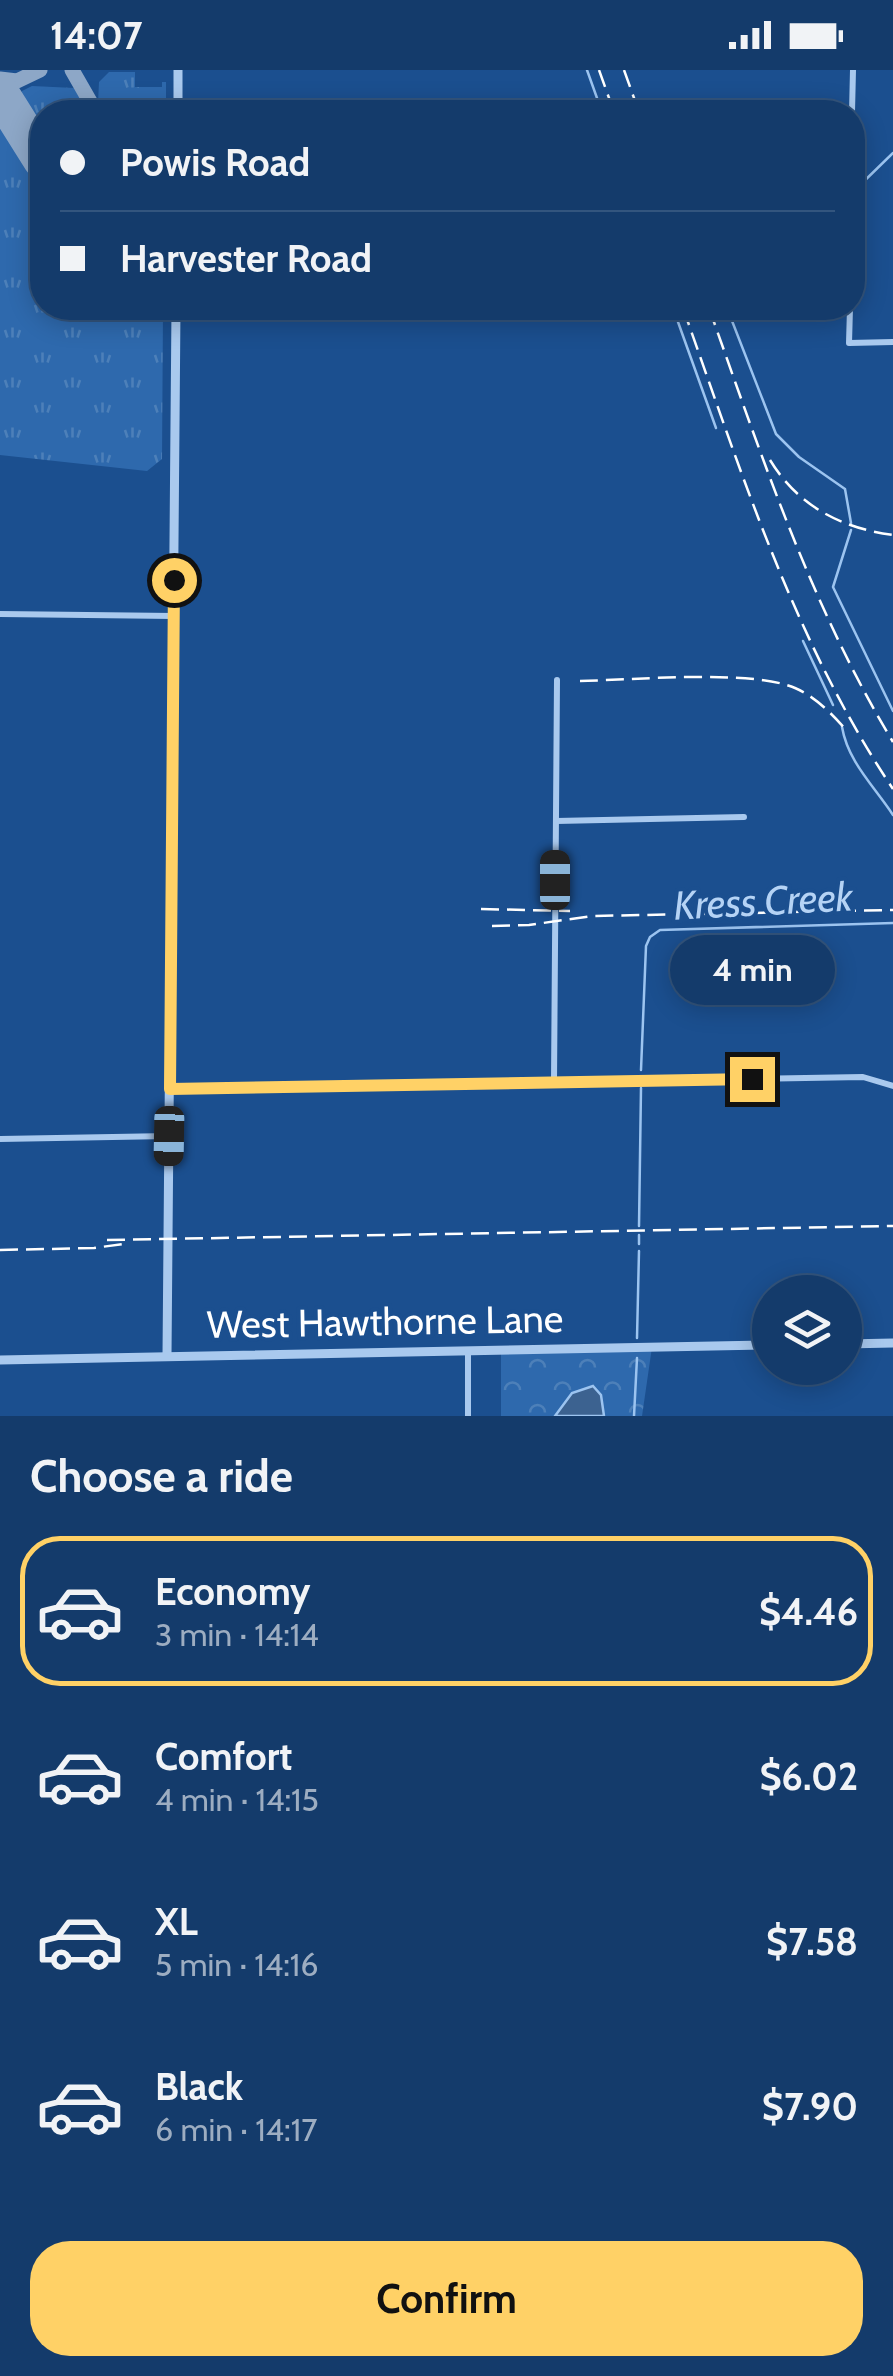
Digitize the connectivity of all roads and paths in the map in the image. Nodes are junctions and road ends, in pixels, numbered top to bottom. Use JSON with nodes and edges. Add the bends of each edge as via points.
{"nodes":[{"id":1,"x":178,"y":70,"type":"edge"},
{"id":2,"x":852,"y":70,"type":"edge"},
{"id":3,"x":178,"y":100,"type":"edge"},
{"id":4,"x":852,"y":100,"type":"edge"},
{"id":5,"x":176,"y":320,"type":"edge"},
{"id":6,"x":850,"y":320,"type":"edge"},
{"id":7,"x":893,"y":342,"type":"edge"},
{"id":8,"x":0,"y":614,"type":"edge"},
{"id":9,"x":174,"y":616,"type":"junction"},
{"id":10,"x":557,"y":680,"type":"dead end"},
{"id":11,"x":744,"y":817,"type":"dead end"},
{"id":12,"x":556,"y":821,"type":"junction"},
{"id":13,"x":554,"y":1082,"type":"junction"},
{"id":14,"x":893,"y":1086,"type":"edge"},
{"id":15,"x":170,"y":1089,"type":"junction"},
{"id":16,"x":169,"y":1136,"type":"junction"},
{"id":17,"x":0,"y":1140,"type":"edge"},
{"id":18,"x":893,"y":1343,"type":"edge"},
{"id":19,"x":862,"y":1344,"type":"edge"},
{"id":20,"x":752,"y":1345,"type":"edge"},
{"id":21,"x":468,"y":1350,"type":"junction"},
{"id":22,"x":167,"y":1356,"type":"junction"},
{"id":23,"x":0,"y":1360,"type":"edge"},
{"id":24,"x":468,"y":1416,"type":"edge"}],
"edges":[{"from":1,"to":3,"type":"street"},
{"from":2,"to":4,"type":"street"},
{"from":5,"to":9,"type":"street"},
{"from":6,"to":7,"type":"street","via":[[850,343]]},
{"from":8,"to":9,"type":"street"},
{"from":9,"to":15,"type":"street"},
{"from":10,"to":12,"type":"street"},
{"from":11,"to":12,"type":"street"},
{"from":12,"to":13,"type":"street"},
{"from":13,"to":14,"type":"street","via":[[863,1077]]},
{"from":13,"to":15,"type":"street"},
{"from":15,"to":16,"type":"street"},
{"from":16,"to":17,"type":"street"},
{"from":16,"to":22,"type":"street"},
{"from":18,"to":19,"type":"street"},
{"from":20,"to":21,"type":"street","name":"West Hawthorne Lane"},
{"from":21,"to":22,"type":"street","name":"West Hawthorne Lane"},
{"from":21,"to":24,"type":"street"},
{"from":22,"to":23,"type":"street","name":"West Hawthorne Lane"}]}
